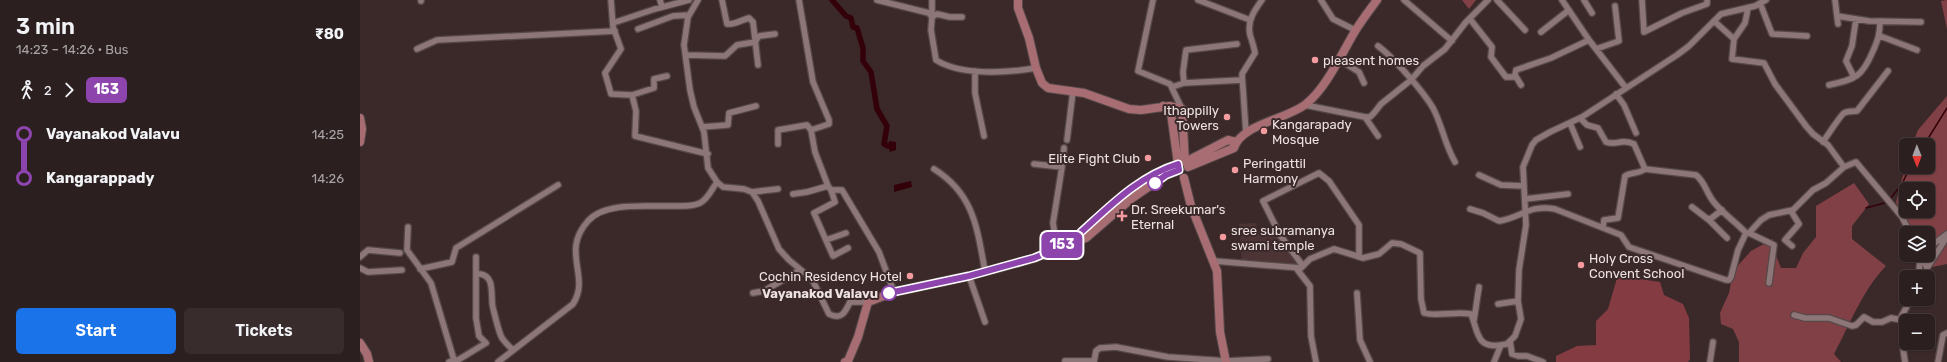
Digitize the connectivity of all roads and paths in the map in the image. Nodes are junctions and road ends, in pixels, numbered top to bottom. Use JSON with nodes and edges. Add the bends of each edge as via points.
{"nodes":[{"id":1,"x":611,"y":0,"type":"edge"},
{"id":2,"x":660,"y":0,"type":"edge"},
{"id":3,"x":689,"y":0,"type":"edge"},
{"id":4,"x":698,"y":0,"type":"edge"},
{"id":5,"x":722,"y":0,"type":"edge"},
{"id":6,"x":799,"y":0,"type":"edge"},
{"id":7,"x":877,"y":0,"type":"edge"},
{"id":8,"x":932,"y":0,"type":"edge"},
{"id":9,"x":1018,"y":0,"type":"edge"},
{"id":10,"x":1153,"y":0,"type":"edge"},
{"id":11,"x":1198,"y":0,"type":"edge"},
{"id":12,"x":1262,"y":0,"type":"edge"},
{"id":13,"x":1320,"y":0,"type":"edge"},
{"id":14,"x":1377,"y":0,"type":"edge"},
{"id":15,"x":1404,"y":0,"type":"edge"},
{"id":16,"x":1488,"y":0,"type":"edge"},
{"id":17,"x":1496,"y":0,"type":"edge"},
{"id":18,"x":1562,"y":0,"type":"edge"},
{"id":19,"x":1584,"y":0,"type":"edge"},
{"id":20,"x":1642,"y":0,"type":"edge"},
{"id":21,"x":1707,"y":0,"type":"edge"},
{"id":22,"x":1766,"y":0,"type":"edge"},
{"id":23,"x":1835,"y":0,"type":"edge"},
{"id":24,"x":1760,"y":3,"type":"junction"},
{"id":25,"x":1615,"y":6,"type":"dead end"},
{"id":26,"x":662,"y":7,"type":"junction"},
{"id":27,"x":1748,"y":8,"type":"junction"},
{"id":28,"x":1569,"y":10,"type":"junction"},
{"id":29,"x":1592,"y":14,"type":"dead end"},
{"id":30,"x":689,"y":15,"type":"junction"},
{"id":31,"x":1837,"y":16,"type":"junction"},
{"id":32,"x":932,"y":17,"type":"junction"},
{"id":33,"x":962,"y":17,"type":"dead end"},
{"id":34,"x":1470,"y":18,"type":"junction"},
{"id":35,"x":1250,"y":20,"type":"junction"},
{"id":36,"x":1856,"y":20,"type":"junction"},
{"id":37,"x":1714,"y":21,"type":"junction"},
{"id":38,"x":1880,"y":21,"type":"junction"},
{"id":39,"x":1921,"y":22,"type":"dead end"},
{"id":40,"x":613,"y":23,"type":"junction"},
{"id":41,"x":1838,"y":24,"type":"dead end"},
{"id":42,"x":638,"y":29,"type":"dead end"},
{"id":43,"x":1355,"y":30,"type":"junction"},
{"id":44,"x":1525,"y":30,"type":"dead end"},
{"id":45,"x":615,"y":31,"type":"junction"},
{"id":46,"x":1541,"y":32,"type":"dead end"},
{"id":47,"x":775,"y":34,"type":"dead end"},
{"id":48,"x":1807,"y":36,"type":"dead end"},
{"id":49,"x":1880,"y":36,"type":"junction"},
{"id":50,"x":1734,"y":39,"type":"junction"},
{"id":51,"x":1589,"y":40,"type":"junction"},
{"id":52,"x":1452,"y":41,"type":"junction"},
{"id":53,"x":755,"y":42,"type":"junction"},
{"id":54,"x":1237,"y":44,"type":"dead end"},
{"id":55,"x":1378,"y":46,"type":"dead end"},
{"id":56,"x":417,"y":49,"type":"dead end"},
{"id":57,"x":1596,"y":49,"type":"junction"},
{"id":58,"x":1917,"y":50,"type":"dead end"},
{"id":59,"x":686,"y":55,"type":"junction"},
{"id":60,"x":1338,"y":59,"type":"junction"},
{"id":61,"x":758,"y":65,"type":"dead end"},
{"id":62,"x":1036,"y":68,"type":"junction"},
{"id":63,"x":974,"y":71,"type":"junction"},
{"id":64,"x":1888,"y":71,"type":"dead end"},
{"id":65,"x":667,"y":76,"type":"dead end"},
{"id":66,"x":1516,"y":77,"type":"junction"},
{"id":67,"x":1854,"y":77,"type":"junction"},
{"id":68,"x":1242,"y":80,"type":"junction"},
{"id":69,"x":1411,"y":80,"type":"junction"},
{"id":70,"x":1364,"y":83,"type":"dead end"},
{"id":71,"x":1184,"y":84,"type":"junction"},
{"id":72,"x":1829,"y":85,"type":"dead end"},
{"id":73,"x":1521,"y":86,"type":"dead end"},
{"id":74,"x":1172,"y":87,"type":"junction"},
{"id":75,"x":1626,"y":88,"type":"junction"},
{"id":76,"x":1073,"y":91,"type":"junction"},
{"id":77,"x":1616,"y":94,"type":"junction"},
{"id":78,"x":632,"y":95,"type":"junction"},
{"id":79,"x":1305,"y":105,"type":"junction"},
{"id":80,"x":756,"y":106,"type":"dead end"},
{"id":81,"x":1163,"y":106,"type":"junction"},
{"id":82,"x":1182,"y":109,"type":"junction"},
{"id":83,"x":1365,"y":117,"type":"junction"},
{"id":84,"x":360,"y":118,"type":"edge"},
{"id":85,"x":1580,"y":118,"type":"junction"},
{"id":86,"x":1570,"y":123,"type":"junction"},
{"id":87,"x":702,"y":126,"type":"junction"},
{"id":88,"x":811,"y":130,"type":"junction"},
{"id":89,"x":1246,"y":133,"type":"junction"},
{"id":90,"x":1636,"y":133,"type":"dead end"},
{"id":91,"x":984,"y":136,"type":"dead end"},
{"id":92,"x":1378,"y":136,"type":"dead end"},
{"id":93,"x":1067,"y":140,"type":"dead end"},
{"id":94,"x":360,"y":142,"type":"edge"},
{"id":95,"x":1823,"y":142,"type":"junction"},
{"id":96,"x":778,"y":144,"type":"dead end"},
{"id":97,"x":1580,"y":147,"type":"dead end"},
{"id":98,"x":1064,"y":148,"type":"dead end"},
{"id":99,"x":708,"y":154,"type":"junction"},
{"id":100,"x":1455,"y":162,"type":"dead end"},
{"id":101,"x":1034,"y":164,"type":"dead end"},
{"id":102,"x":1062,"y":167,"type":"junction"},
{"id":103,"x":1844,"y":167,"type":"junction"},
{"id":104,"x":934,"y":169,"type":"dead end"},
{"id":105,"x":1183,"y":169,"type":"junction"},
{"id":106,"x":1645,"y":169,"type":"junction"},
{"id":107,"x":1479,"y":175,"type":"dead end"},
{"id":108,"x":717,"y":182,"type":"junction"},
{"id":109,"x":558,"y":185,"type":"dead end"},
{"id":110,"x":1524,"y":186,"type":"junction"},
{"id":111,"x":829,"y":188,"type":"junction"},
{"id":112,"x":778,"y":189,"type":"dead end"},
{"id":113,"x":752,"y":192,"type":"junction"},
{"id":114,"x":793,"y":194,"type":"dead end"},
{"id":115,"x":1568,"y":194,"type":"dead end"},
{"id":116,"x":1526,"y":198,"type":"junction"},
{"id":117,"x":1692,"y":207,"type":"dead end"},
{"id":118,"x":1470,"y":209,"type":"dead end"},
{"id":119,"x":1526,"y":210,"type":"junction"},
{"id":120,"x":1722,"y":210,"type":"junction"},
{"id":121,"x":1791,"y":211,"type":"junction"},
{"id":122,"x":1709,"y":220,"type":"junction"},
{"id":123,"x":1906,"y":226,"type":"edge"},
{"id":124,"x":408,"y":227,"type":"dead end"},
{"id":125,"x":1603,"y":228,"type":"junction"},
{"id":126,"x":846,"y":233,"type":"dead end"},
{"id":127,"x":1748,"y":233,"type":"junction"},
{"id":128,"x":1947,"y":236,"type":"edge"},
{"id":129,"x":1727,"y":238,"type":"dead end"},
{"id":130,"x":826,"y":240,"type":"junction"},
{"id":131,"x":1935,"y":244,"type":"edge"},
{"id":132,"x":1792,"y":246,"type":"dead end"},
{"id":133,"x":1057,"y":247,"type":"junction"},
{"id":134,"x":848,"y":248,"type":"dead end"},
{"id":135,"x":400,"y":254,"type":"dead end"},
{"id":136,"x":1935,"y":255,"type":"edge"},
{"id":137,"x":360,"y":257,"type":"edge"},
{"id":138,"x":476,"y":257,"type":"dead end"},
{"id":139,"x":1359,"y":258,"type":"junction"},
{"id":140,"x":1214,"y":261,"type":"junction"},
{"id":141,"x":1924,"y":262,"type":"edge"},
{"id":142,"x":1931,"y":262,"type":"edge"},
{"id":143,"x":1303,"y":266,"type":"junction"},
{"id":144,"x":360,"y":268,"type":"edge"},
{"id":145,"x":1296,"y":268,"type":"junction"},
{"id":146,"x":420,"y":269,"type":"junction"},
{"id":147,"x":402,"y":270,"type":"dead end"},
{"id":148,"x":800,"y":270,"type":"junction"},
{"id":149,"x":985,"y":271,"type":"junction"},
{"id":150,"x":480,"y":274,"type":"dead end"},
{"id":151,"x":969,"y":276,"type":"junction"},
{"id":152,"x":1769,"y":283,"type":"dead end"},
{"id":153,"x":1479,"y":287,"type":"dead end"},
{"id":154,"x":894,"y":292,"type":"junction"},
{"id":155,"x":753,"y":293,"type":"dead end"},
{"id":156,"x":1357,"y":293,"type":"dead end"},
{"id":157,"x":1518,"y":301,"type":"junction"},
{"id":158,"x":868,"y":302,"type":"junction"},
{"id":159,"x":1498,"y":304,"type":"dead end"},
{"id":160,"x":1794,"y":315,"type":"dead end"},
{"id":161,"x":1899,"y":320,"type":"edge"},
{"id":162,"x":985,"y":322,"type":"dead end"},
{"id":163,"x":1474,"y":325,"type":"junction"},
{"id":164,"x":1947,"y":333,"type":"edge"},
{"id":165,"x":1510,"y":341,"type":"junction"},
{"id":166,"x":1712,"y":342,"type":"dead end"},
{"id":167,"x":360,"y":343,"type":"edge"},
{"id":168,"x":1501,"y":345,"type":"junction"},
{"id":169,"x":513,"y":350,"type":"junction"},
{"id":170,"x":1903,"y":350,"type":"edge"},
{"id":171,"x":1268,"y":360,"type":"dead end"},
{"id":172,"x":452,"y":361,"type":"edge"},
{"id":173,"x":1065,"y":361,"type":"edge"},
{"id":174,"x":1094,"y":361,"type":"edge"},
{"id":175,"x":1226,"y":361,"type":"edge"},
{"id":176,"x":1245,"y":361,"type":"edge"},
{"id":177,"x":368,"y":362,"type":"edge"},
{"id":178,"x":498,"y":362,"type":"edge"},
{"id":179,"x":845,"y":362,"type":"edge"},
{"id":180,"x":1316,"y":362,"type":"edge"},
{"id":181,"x":1370,"y":362,"type":"edge"},
{"id":182,"x":1494,"y":362,"type":"edge"},
{"id":183,"x":1543,"y":362,"type":"edge"},
{"id":184,"x":1710,"y":362,"type":"edge"},
{"id":185,"x":1905,"y":362,"type":"edge"},
{"id":186,"x":1938,"y":362,"type":"edge"}],
"edges":[{"from":1,"to":40,"type":"street"},
{"from":2,"to":26,"type":"street"},
{"from":3,"to":26,"type":"street"},
{"from":4,"to":30,"type":"street"},
{"from":5,"to":53,"type":"street","via":[[726,24],[749,18],[753,22]]},
{"from":6,"to":88,"type":"street","via":[[813,82],[829,120],[829,124]]},
{"from":7,"to":32,"type":"street"},
{"from":8,"to":32,"type":"street"},
{"from":9,"to":62,"type":"main road","via":[[1018,8]]},
{"from":10,"to":74,"type":"street","via":[[1138,71]]},
{"from":11,"to":35,"type":"street"},
{"from":12,"to":35,"type":"street"},
{"from":13,"to":43,"type":"street","via":[[1333,19]]},
{"from":14,"to":43,"type":"main road"},
{"from":15,"to":52,"type":"street"},
{"from":16,"to":34,"type":"street"},
{"from":17,"to":44,"type":"street"},
{"from":18,"to":28,"type":"street"},
{"from":19,"to":29,"type":"street"},
{"from":20,"to":21,"type":"street","via":[[1644,32],[1707,4]]},
{"from":22,"to":24,"type":"street"},
{"from":23,"to":31,"type":"street"},
{"from":24,"to":27,"type":"street"},
{"from":24,"to":48,"type":"street","via":[[1772,34]]},
{"from":25,"to":57,"type":"street","via":[[1619,41]]},
{"from":26,"to":40,"type":"street"},
{"from":27,"to":37,"type":"street","via":[[1727,12]]},
{"from":27,"to":50,"type":"street","via":[[1745,23]]},
{"from":28,"to":46,"type":"street"},
{"from":28,"to":51,"type":"street"},
{"from":30,"to":42,"type":"street","via":[[673,16]]},
{"from":30,"to":59,"type":"street","via":[[684,45]]},
{"from":31,"to":36,"type":"street"},
{"from":31,"to":41,"type":"street"},
{"from":32,"to":33,"type":"street","via":[[937,14]]},
{"from":32,"to":63,"type":"street","via":[[931,30],[936,60],[946,66]]},
{"from":34,"to":52,"type":"street"},
{"from":34,"to":66,"type":"street","via":[[1492,47],[1491,57],[1506,77]]},
{"from":35,"to":68,"type":"street","via":[[1255,53],[1242,74]]},
{"from":36,"to":38,"type":"street"},
{"from":36,"to":67,"type":"street","via":[[1852,46],[1846,61]]},
{"from":37,"to":50,"type":"street"},
{"from":37,"to":75,"type":"street","via":[[1689,46]]},
{"from":38,"to":39,"type":"street"},
{"from":38,"to":49,"type":"street"},
{"from":40,"to":45,"type":"street"},
{"from":43,"to":60,"type":"main road"},
{"from":45,"to":56,"type":"street","via":[[437,40]]},
{"from":45,"to":78,"type":"street","via":[[621,44],[607,67],[606,80],[611,94]]},
{"from":47,"to":53,"type":"street","via":[[759,36]]},
{"from":49,"to":58,"type":"street"},
{"from":49,"to":67,"type":"street","via":[[1867,67]]},
{"from":50,"to":95,"type":"street","via":[[1732,59],[1764,63],[1775,84],[1806,126]]},
{"from":51,"to":57,"type":"street"},
{"from":51,"to":66,"type":"street","via":[[1551,58],[1516,70]]},
{"from":52,"to":69,"type":"street"},
{"from":53,"to":59,"type":"street","via":[[737,45],[725,56]]},
{"from":53,"to":61,"type":"street"},
{"from":54,"to":71,"type":"street","via":[[1186,50]]},
{"from":55,"to":69,"type":"street"},
{"from":57,"to":75,"type":"street"},
{"from":59,"to":87,"type":"street","via":[[694,108]]},
{"from":60,"to":70,"type":"street","via":[[1359,72]]},
{"from":60,"to":79,"type":"main road"},
{"from":62,"to":63,"type":"street","via":[[1020,71]]},
{"from":62,"to":76,"type":"main road","via":[[1042,83],[1048,88]]},
{"from":63,"to":91,"type":"street","via":[[975,94]]},
{"from":64,"to":95,"type":"street","via":[[1857,111],[1844,113],[1837,120]]},
{"from":65,"to":78,"type":"street","via":[[654,78],[654,88]]},
{"from":66,"to":73,"type":"street"},
{"from":67,"to":72,"type":"street","via":[[1845,82]]},
{"from":68,"to":71,"type":"street"},
{"from":68,"to":89,"type":"street"},
{"from":69,"to":83,"type":"street","via":[[1370,116]]},
{"from":69,"to":100,"type":"street","via":[[1433,108]]},
{"from":71,"to":74,"type":"street"},
{"from":74,"to":82,"type":"street"},
{"from":75,"to":77,"type":"street"},
{"from":76,"to":81,"type":"main road","via":[[1129,109],[1141,110]]},
{"from":76,"to":93,"type":"street"},
{"from":77,"to":85,"type":"street"},
{"from":77,"to":90,"type":"street","via":[[1624,105]]},
{"from":78,"to":99,"type":"street","via":[[636,111],[635,136]]},
{"from":79,"to":83,"type":"street"},
{"from":79,"to":89,"type":"main road"},
{"from":80,"to":87,"type":"street","via":[[729,113],[728,124]]},
{"from":81,"to":82,"type":"main road","via":[[1176,106]]},
{"from":81,"to":105,"type":"main road","via":[[1171,114]]},
{"from":82,"to":105,"type":"main road"},
{"from":83,"to":92,"type":"street"},
{"from":84,"to":94,"type":"main road"},
{"from":85,"to":86,"type":"street"},
{"from":85,"to":106,"type":"street","via":[[1586,125],[1598,128],[1609,144],[1625,140],[1634,144]]},
{"from":86,"to":97,"type":"street"},
{"from":86,"to":110,"type":"street","via":[[1536,140],[1532,145],[1523,167]]},
{"from":87,"to":99,"type":"street"},
{"from":88,"to":96,"type":"street","via":[[802,125],[778,130]]},
{"from":88,"to":111,"type":"street","via":[[815,152]]},
{"from":89,"to":105,"type":"main road","via":[[1236,142],[1228,140]]},
{"from":95,"to":103,"type":"street"},
{"from":98,"to":102,"type":"street"},
{"from":99,"to":108,"type":"street","via":[[708,168]]},
{"from":101,"to":102,"type":"street"},
{"from":102,"to":133,"type":"street","via":[[1053,224]]},
{"from":103,"to":121,"type":"street","via":[[1826,183],[1813,190]]},
{"from":103,"to":123,"type":"street","via":[[1856,162],[1865,170]]},
{"from":104,"to":149,"type":"street","via":[[948,178],[974,216]]},
{"from":105,"to":133,"type":"main road","via":[[1160,170],[1125,193],[1080,233],[1078,240]]},
{"from":105,"to":140,"type":"main road","via":[[1190,206]]},
{"from":106,"to":120,"type":"street","via":[[1696,175],[1701,178],[1713,201]]},
{"from":106,"to":125,"type":"street","via":[[1625,176],[1618,218],[1604,220]]},
{"from":107,"to":110,"type":"street","via":[[1501,185]]},
{"from":108,"to":113,"type":"street","via":[[723,187]]},
{"from":108,"to":169,"type":"street","via":[[705,200],[694,205],[623,207],[603,211],[590,219],[578,234],[574,252],[580,288],[573,304]]},
{"from":109,"to":146,"type":"street","via":[[456,248],[452,262]]},
{"from":110,"to":116,"type":"street"},
{"from":111,"to":114,"type":"street"},
{"from":111,"to":130,"type":"street","via":[[835,202],[814,213]]},
{"from":111,"to":154,"type":"street","via":[[842,190],[879,252]]},
{"from":112,"to":113,"type":"street"},
{"from":113,"to":148,"type":"street","via":[[779,249]]},
{"from":115,"to":116,"type":"street"},
{"from":116,"to":119,"type":"street"},
{"from":117,"to":122,"type":"street"},
{"from":118,"to":119,"type":"street","via":[[1483,212],[1499,221]]},
{"from":119,"to":125,"type":"street","via":[[1555,209]]},
{"from":119,"to":157,"type":"street"},
{"from":120,"to":122,"type":"street"},
{"from":120,"to":127,"type":"street"},
{"from":121,"to":127,"type":"street","via":[[1769,215]]},
{"from":121,"to":132,"type":"street","via":[[1798,224],[1785,240]]},
{"from":122,"to":129,"type":"street"},
{"from":124,"to":146,"type":"street","via":[[407,250]]},
{"from":125,"to":127,"type":"street","via":[[1621,235],[1629,247],[1726,280],[1731,277],[1738,250]]},
{"from":126,"to":130,"type":"street"},
{"from":127,"to":152,"type":"street","via":[[1774,245]]},
{"from":128,"to":131,"type":"street"},
{"from":128,"to":136,"type":"street"},
{"from":130,"to":134,"type":"street","via":[[833,256]]},
{"from":133,"to":149,"type":"main road","via":[[1034,258]]},
{"from":135,"to":137,"type":"street","via":[[368,250]]},
{"from":138,"to":172,"type":"street","via":[[476,318],[479,336],[486,343]]},
{"from":139,"to":143,"type":"street","via":[[1343,250],[1334,249],[1310,259]]},
{"from":139,"to":143,"type":"street","via":[[1359,225],[1329,181],[1319,173],[1264,201],[1280,234]]},
{"from":139,"to":163,"type":"street","via":[[1374,255],[1392,243],[1419,251],[1424,313],[1471,314]]},
{"from":140,"to":145,"type":"street"},
{"from":140,"to":175,"type":"main road","via":[[1218,278],[1220,332]]},
{"from":141,"to":142,"type":"street","via":[[1927,268]]},
{"from":143,"to":145,"type":"street"},
{"from":144,"to":147,"type":"street","via":[[368,272]]},
{"from":145,"to":180,"type":"street","via":[[1310,286],[1311,336]]},
{"from":146,"to":172,"type":"street","via":[[431,283]]},
{"from":148,"to":155,"type":"street","via":[[764,292]]},
{"from":148,"to":158,"type":"street","via":[[812,279],[829,314],[844,314],[850,302]]},
{"from":149,"to":151,"type":"main road"},
{"from":150,"to":169,"type":"street","via":[[485,274],[489,278],[492,308],[501,336]]},
{"from":151,"to":154,"type":"main road"},
{"from":151,"to":162,"type":"street"},
{"from":153,"to":163,"type":"street"},
{"from":154,"to":158,"type":"main road"},
{"from":156,"to":181,"type":"street","via":[[1360,340]]},
{"from":157,"to":159,"type":"street"},
{"from":157,"to":165,"type":"street","via":[[1522,320],[1517,333]]},
{"from":158,"to":179,"type":"main road","via":[[858,337],[848,361]]},
{"from":160,"to":161,"type":"street","via":[[1805,318],[1829,318],[1852,326],[1864,317],[1873,322],[1882,322],[1890,318]]},
{"from":163,"to":168,"type":"street","via":[[1483,343]]},
{"from":164,"to":186,"type":"street","via":[[1943,335]]},
{"from":165,"to":168,"type":"street"},
{"from":165,"to":183,"type":"street","via":[[1512,354]]},
{"from":166,"to":184,"type":"street"},
{"from":167,"to":177,"type":"main road","via":[[367,354]]},
{"from":168,"to":182,"type":"street"},
{"from":169,"to":178,"type":"street"},
{"from":170,"to":185,"type":"street"},
{"from":171,"to":176,"type":"street"},
{"from":173,"to":174,"type":"street"},
{"from":174,"to":175,"type":"street","via":[[1096,351],[1100,348],[1116,347],[1168,357]]},
{"from":175,"to":176,"type":"street"}]}
